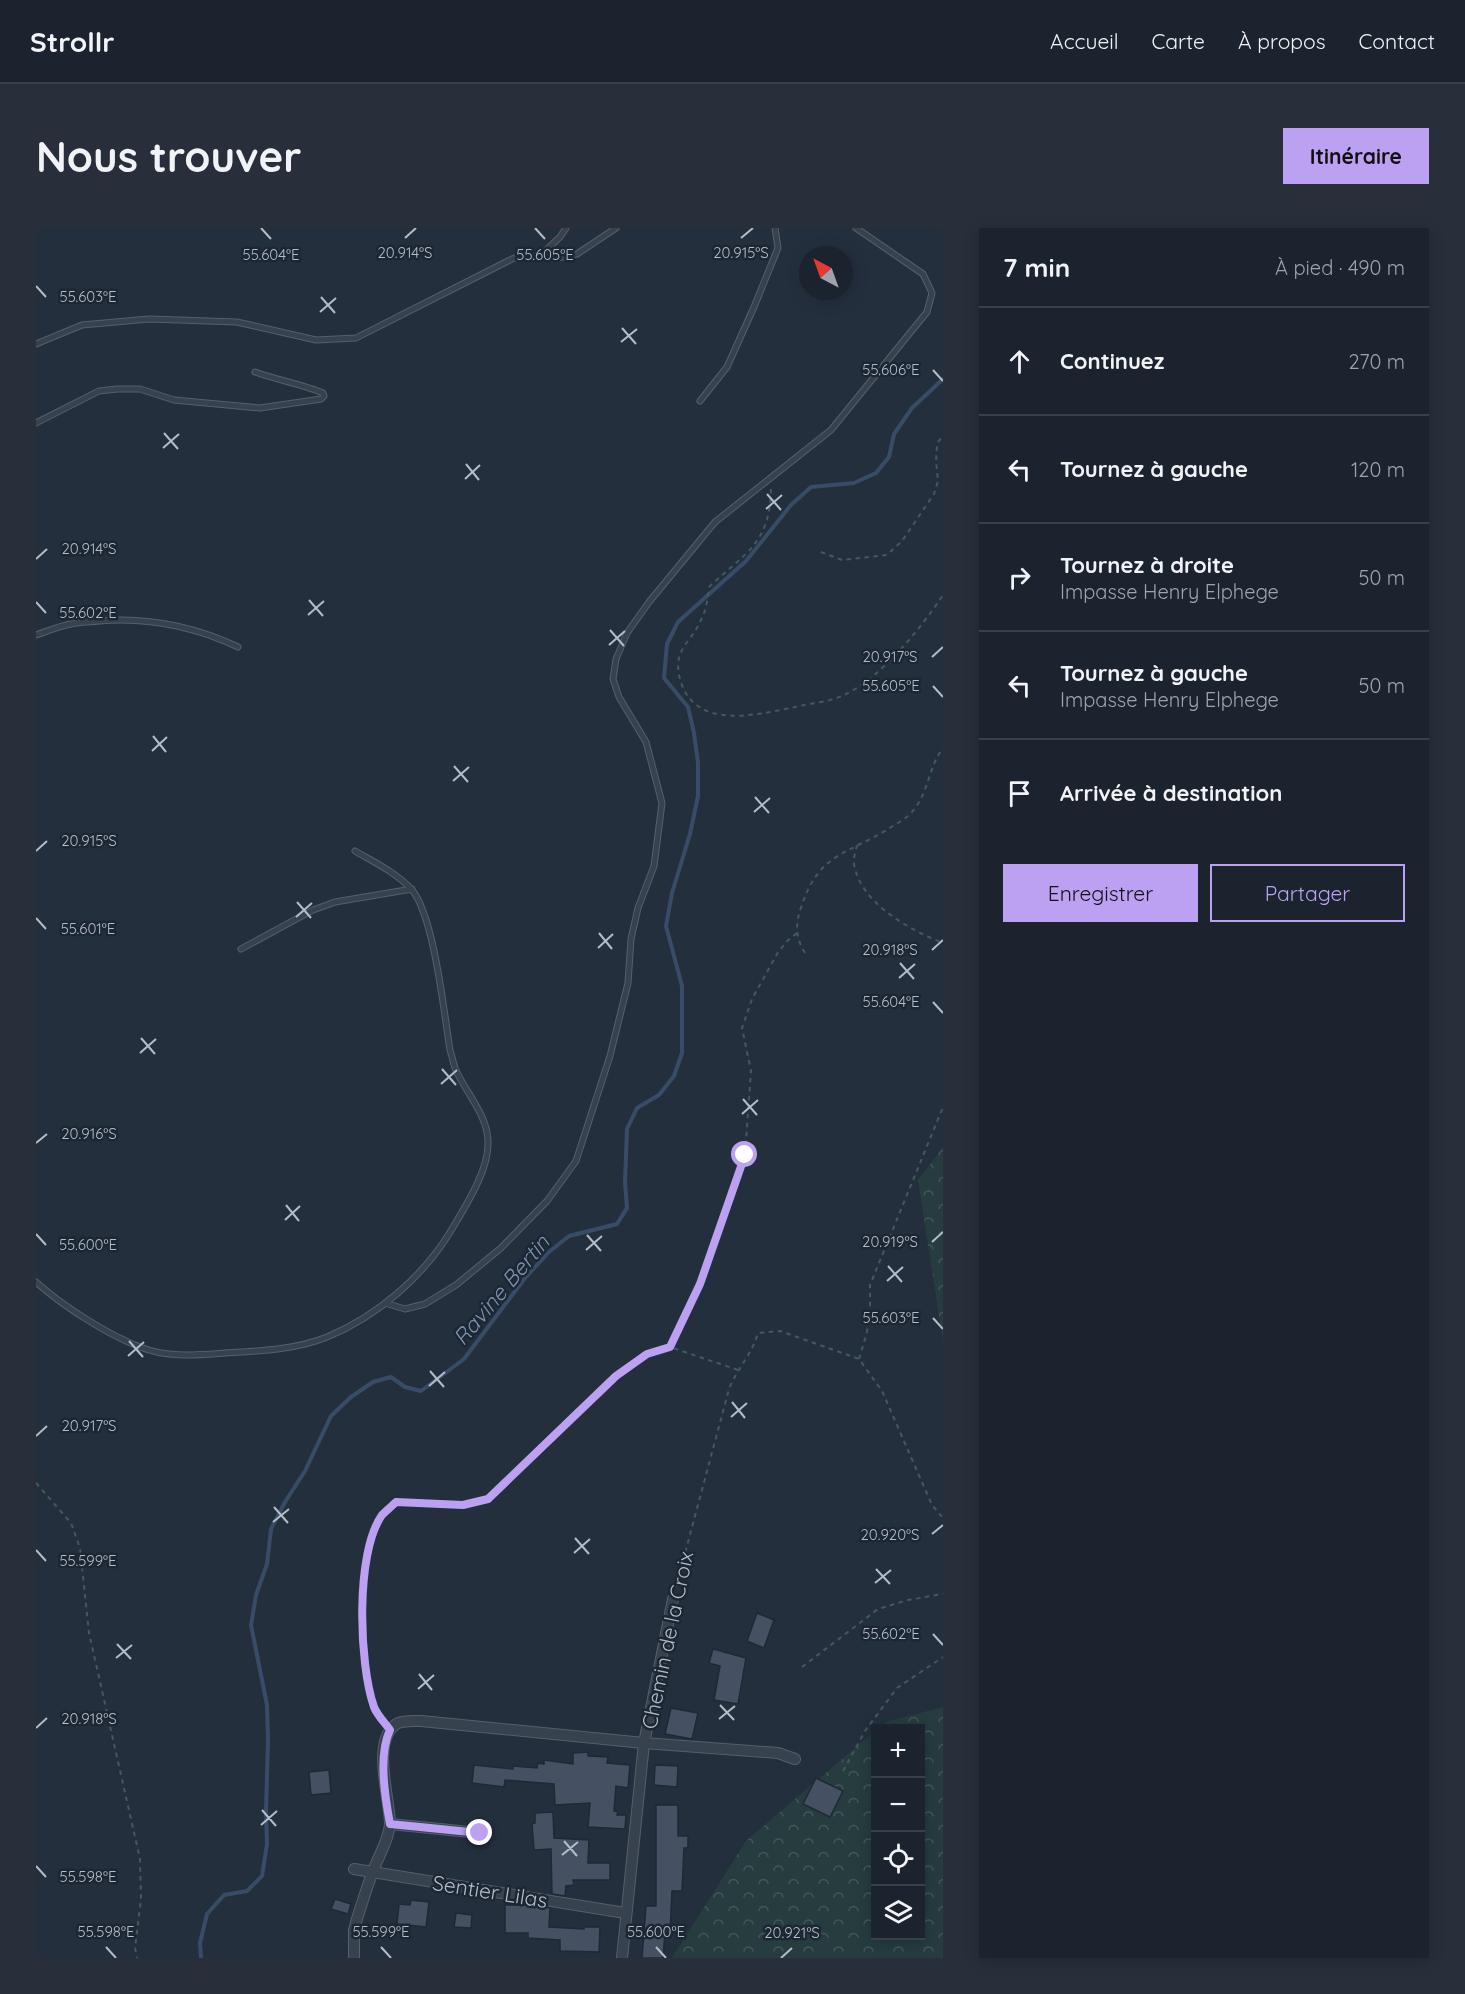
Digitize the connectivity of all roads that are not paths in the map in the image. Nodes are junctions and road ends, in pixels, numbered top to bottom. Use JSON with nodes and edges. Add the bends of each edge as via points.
{"nodes":[{"id":1,"x":566,"y":228,"type":"edge"},
{"id":2,"x":616,"y":228,"type":"edge"},
{"id":3,"x":775,"y":228,"type":"edge"},
{"id":4,"x":856,"y":228,"type":"edge"},
{"id":5,"x":540,"y":256,"type":"junction"},
{"id":6,"x":36,"y":344,"type":"edge"},
{"id":7,"x":255,"y":372,"type":"dead end"},
{"id":8,"x":700,"y":401,"type":"dead end"},
{"id":9,"x":36,"y":423,"type":"edge"},
{"id":10,"x":36,"y":635,"type":"edge"},
{"id":11,"x":238,"y":647,"type":"dead end"},
{"id":12,"x":355,"y":851,"type":"dead end"},
{"id":13,"x":412,"y":889,"type":"junction"},
{"id":14,"x":241,"y":949,"type":"dead end"},
{"id":15,"x":36,"y":1282,"type":"edge"},
{"id":16,"x":385,"y":1303,"type":"junction"},
{"id":17,"x":673,"y":1599,"type":"road end"},
{"id":18,"x":645,"y":1743,"type":"junction"},
{"id":19,"x":795,"y":1759,"type":"dead end"},
{"id":20,"x":390,"y":1824,"type":"junction"},
{"id":21,"x":480,"y":1833,"type":"dead end"},
{"id":22,"x":354,"y":1869,"type":"dead end"},
{"id":23,"x":373,"y":1872,"type":"junction"},
{"id":24,"x":625,"y":1913,"type":"junction"},
{"id":25,"x":354,"y":1958,"type":"edge"},
{"id":26,"x":622,"y":1958,"type":"edge"}],
"edges":[{"from":1,"to":5,"type":"lane"},
{"from":2,"to":5,"type":"lane","via":[[577,254]]},
{"from":3,"to":8,"type":"lane","via":[[778,248],[754,307],[727,367]]},
{"from":4,"to":16,"type":"lane","via":[[923,274],[932,293],[927,312],[831,430],[715,522],[627,633],[616,659],[613,679],[619,697],[646,742],[662,802],[654,866],[631,939],[628,983],[610,1056],[576,1161],[547,1201],[501,1248],[456,1285],[425,1304],[405,1309]]},
{"from":5,"to":6,"type":"lane","via":[[514,258],[356,338],[316,340],[237,322],[148,319],[82,325]]},
{"from":7,"to":9,"type":"lane","via":[[324,396],[260,408],[174,400],[140,389],[117,388],[99,392]]},
{"from":10,"to":11,"type":"lane","via":[[72,623],[145,620],[177,625]]},
{"from":12,"to":13,"type":"lane"},
{"from":13,"to":14,"type":"lane","via":[[335,902]]},
{"from":13,"to":16,"type":"lane","via":[[422,906],[431,938],[455,1068],[486,1126],[488,1142],[486,1162],[440,1250],[406,1287]]},
{"from":15,"to":16,"type":"lane","via":[[55,1299],[140,1347],[181,1356],[281,1349],[327,1338]]},
{"from":17,"to":18,"type":"street","name":"Chemin de la Croix"},
{"from":18,"to":19,"type":"street","via":[[778,1753]]},
{"from":18,"to":20,"type":"street","via":[[421,1721],[398,1723],[385,1741],[383,1759]]},
{"from":18,"to":24,"type":"street","name":"Chemin de la Croix"},
{"from":20,"to":21,"type":"street"},
{"from":20,"to":23,"type":"street"},
{"from":22,"to":23,"type":"street","name":"Sentier Lilas"},
{"from":23,"to":24,"type":"street","name":"Sentier Lilas"},
{"from":23,"to":25,"type":"street","via":[[354,1930]]},
{"from":24,"to":26,"type":"street","name":"Chemin de la Croix"}]}
